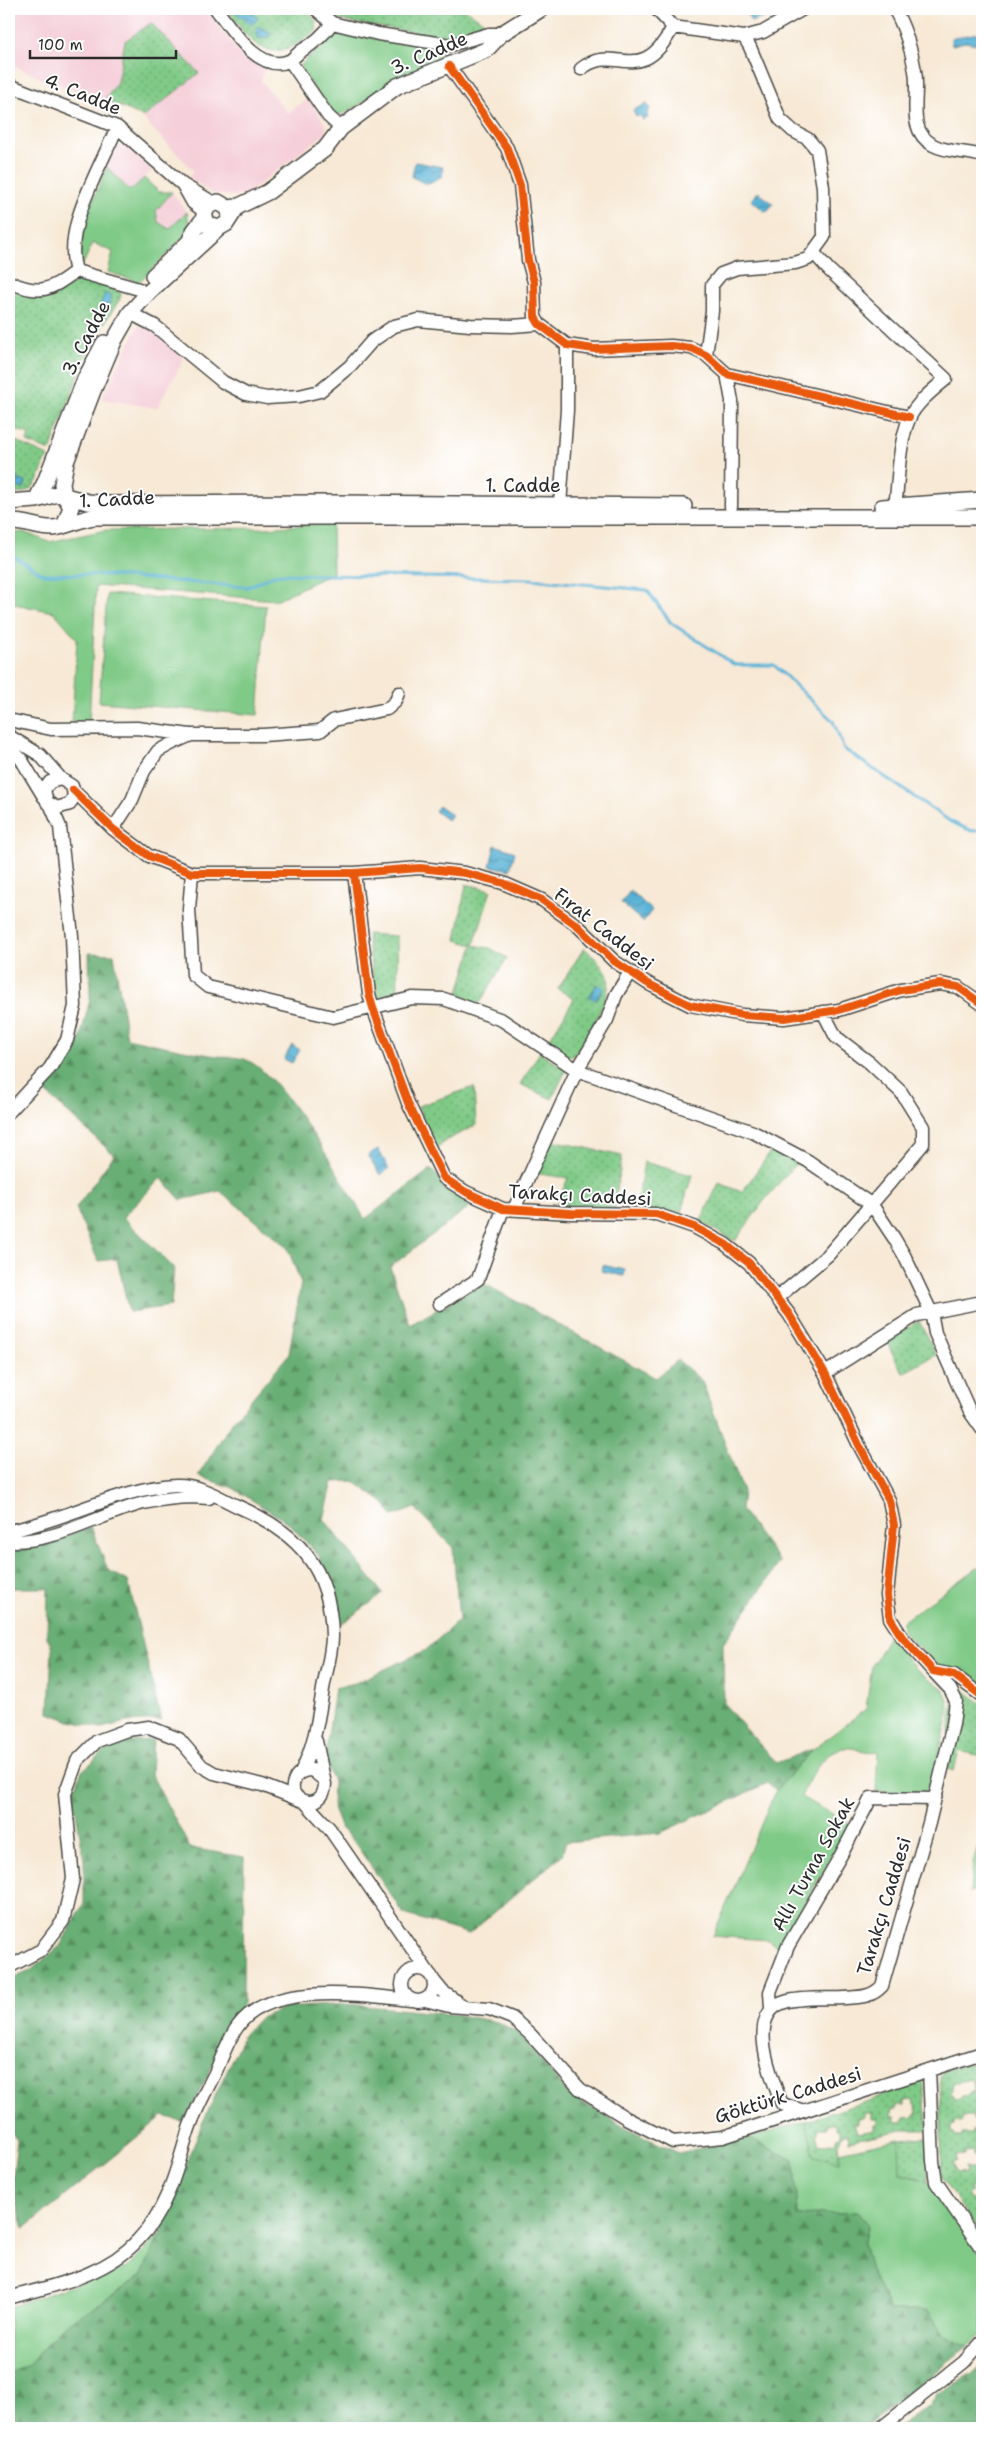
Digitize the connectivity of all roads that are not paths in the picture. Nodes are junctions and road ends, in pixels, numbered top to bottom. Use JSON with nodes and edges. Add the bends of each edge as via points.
{"nodes":[{"id":1,"x":216,"y":9,"type":"edge"},
{"id":2,"x":316,"y":9,"type":"edge"},
{"id":3,"x":541,"y":9,"type":"edge"},
{"id":4,"x":656,"y":9,"type":"edge"},
{"id":5,"x":803,"y":9,"type":"edge"},
{"id":6,"x":894,"y":9,"type":"edge"},
{"id":7,"x":332,"y":23,"type":"junction"},
{"id":8,"x":673,"y":27,"type":"junction"},
{"id":9,"x":501,"y":34,"type":"junction"},
{"id":10,"x":744,"y":37,"type":"junction"},
{"id":11,"x":290,"y":61,"type":"junction"},
{"id":12,"x":448,"y":66,"type":"junction"},
{"id":13,"x":581,"y":69,"type":"dead end"},
{"id":14,"x":9,"y":85,"type":"edge"},
{"id":15,"x":117,"y":127,"type":"junction"},
{"id":16,"x":341,"y":128,"type":"junction"},
{"id":17,"x":982,"y":156,"type":"edge"},
{"id":18,"x":220,"y":211,"type":"junction"},
{"id":19,"x":814,"y":253,"type":"junction"},
{"id":20,"x":76,"y":271,"type":"junction"},
{"id":21,"x":9,"y":282,"type":"edge"},
{"id":22,"x":139,"y":289,"type":"junction"},
{"id":23,"x":130,"y":313,"type":"junction"},
{"id":24,"x":539,"y":324,"type":"junction"},
{"id":25,"x":567,"y":345,"type":"junction"},
{"id":26,"x":706,"y":355,"type":"junction"},
{"id":27,"x":727,"y":374,"type":"junction"},
{"id":28,"x":909,"y":417,"type":"junction"},
{"id":29,"x":64,"y":495,"type":"junction"},
{"id":30,"x":36,"y":500,"type":"junction"},
{"id":31,"x":982,"y":500,"type":"edge"},
{"id":32,"x":9,"y":502,"type":"edge"},
{"id":33,"x":560,"y":505,"type":"junction"},
{"id":34,"x":731,"y":507,"type":"junction"},
{"id":35,"x":895,"y":507,"type":"junction"},
{"id":36,"x":982,"y":517,"type":"edge"},
{"id":37,"x":9,"y":522,"type":"edge"},
{"id":38,"x":65,"y":524,"type":"junction"},
{"id":39,"x":399,"y":693,"type":"dead end"},
{"id":40,"x":9,"y":720,"type":"edge"},
{"id":41,"x":191,"y":735,"type":"junction"},
{"id":42,"x":9,"y":736,"type":"edge"},
{"id":43,"x":9,"y":747,"type":"edge"},
{"id":44,"x":61,"y":779,"type":"junction"},
{"id":45,"x":73,"y":790,"type":"junction"},
{"id":46,"x":48,"y":801,"type":"junction"},
{"id":47,"x":68,"y":805,"type":"junction"},
{"id":48,"x":87,"y":806,"type":"junction"},
{"id":49,"x":60,"y":827,"type":"junction"},
{"id":50,"x":113,"y":829,"type":"junction"},
{"id":51,"x":192,"y":873,"type":"junction"},
{"id":52,"x":354,"y":873,"type":"junction"},
{"id":53,"x":630,"y":972,"type":"junction"},
{"id":54,"x":982,"y":1004,"type":"edge"},
{"id":55,"x":373,"y":1008,"type":"junction"},
{"id":56,"x":823,"y":1012,"type":"junction"},
{"id":57,"x":577,"y":1070,"type":"junction"},
{"id":58,"x":9,"y":1112,"type":"edge"},
{"id":59,"x":872,"y":1205,"type":"junction"},
{"id":60,"x":509,"y":1209,"type":"junction"},
{"id":61,"x":777,"y":1298,"type":"junction"},
{"id":62,"x":982,"y":1302,"type":"edge"},
{"id":63,"x":440,"y":1304,"type":"dead end"},
{"id":64,"x":930,"y":1312,"type":"junction"},
{"id":65,"x":825,"y":1373,"type":"junction"},
{"id":66,"x":982,"y":1429,"type":"edge"},
{"id":67,"x":221,"y":1499,"type":"junction"},
{"id":68,"x":9,"y":1531,"type":"edge"},
{"id":69,"x":9,"y":1541,"type":"edge"},
{"id":70,"x":933,"y":1671,"type":"junction"},
{"id":71,"x":982,"y":1696,"type":"edge"},
{"id":72,"x":315,"y":1739,"type":"junction"},
{"id":73,"x":299,"y":1774,"type":"junction"},
{"id":74,"x":323,"y":1779,"type":"junction"},
{"id":75,"x":262,"y":1785,"type":"junction"},
{"id":76,"x":323,"y":1794,"type":"junction"},
{"id":77,"x":934,"y":1799,"type":"junction"},
{"id":78,"x":303,"y":1801,"type":"junction"},
{"id":79,"x":330,"y":1828,"type":"junction"},
{"id":80,"x":406,"y":1941,"type":"junction"},
{"id":81,"x":9,"y":1967,"type":"edge"},
{"id":82,"x":431,"y":1976,"type":"junction"},
{"id":83,"x":403,"y":1978,"type":"junction"},
{"id":84,"x":378,"y":1996,"type":"junction"},
{"id":85,"x":410,"y":2000,"type":"junction"},
{"id":86,"x":425,"y":2000,"type":"junction"},
{"id":87,"x":465,"y":2008,"type":"junction"},
{"id":88,"x":772,"y":2009,"type":"junction"},
{"id":89,"x":982,"y":2053,"type":"edge"},
{"id":90,"x":929,"y":2070,"type":"junction"},
{"id":91,"x":804,"y":2110,"type":"junction"},
{"id":92,"x":982,"y":2249,"type":"edge"},
{"id":93,"x":9,"y":2298,"type":"edge"},
{"id":94,"x":982,"y":2342,"type":"edge"},
{"id":95,"x":982,"y":2354,"type":"edge"},
{"id":96,"x":964,"y":2362,"type":"junction"},
{"id":97,"x":881,"y":2428,"type":"edge"}],
"edges":[{"from":1,"to":11,"type":"street","via":[[256,56],[278,63]]},
{"from":2,"to":7,"type":"street"},
{"from":3,"to":9,"type":"main road","name":"3. Cadde"},
{"from":4,"to":8,"type":"street"},
{"from":5,"to":10,"type":"street","via":[[763,32]]},
{"from":6,"to":17,"type":"street","via":[[914,66],[917,85],[915,114],[921,134],[939,148]]},
{"from":7,"to":9,"type":"street","via":[[450,45],[489,34]]},
{"from":7,"to":11,"type":"street"},
{"from":8,"to":10,"type":"street"},
{"from":8,"to":13,"type":"street","via":[[665,42],[638,62],[596,59]]},
{"from":9,"to":12,"type":"main road","name":"3. Cadde","via":[[486,50]]},
{"from":10,"to":19,"type":"street","via":[[780,119],[808,139],[817,150],[825,228],[824,237]]},
{"from":11,"to":16,"type":"street","via":[[328,116]]},
{"from":12,"to":16,"type":"main road","name":"3. Cadde","via":[[397,86]]},
{"from":12,"to":24,"type":"street","via":[[507,148],[520,185],[528,260],[534,282],[535,317]]},
{"from":14,"to":15,"type":"street","name":"4. Cadde"},
{"from":15,"to":18,"type":"street","name":"4. Cadde","via":[[183,185]]},
{"from":15,"to":20,"type":"street","via":[[76,224],[73,261]]},
{"from":16,"to":18,"type":"main road","name":"3. Cadde","via":[[325,149],[268,192]]},
{"from":18,"to":22,"type":"main road","name":"3. Cadde","via":[[194,230],[189,242]]},
{"from":18,"to":23,"type":"main road","name":"3. Cadde","via":[[211,227],[219,228]]},
{"from":19,"to":26,"type":"street","via":[[808,259],[795,263],[737,268],[721,274],[712,285]]},
{"from":19,"to":28,"type":"street","via":[[946,379]]},
{"from":20,"to":21,"type":"street","via":[[50,290],[22,288]]},
{"from":20,"to":22,"type":"street"},
{"from":22,"to":30,"type":"main road","name":"3. Cadde","via":[[120,312],[85,379]]},
{"from":23,"to":24,"type":"street","via":[[155,326],[223,382],[246,394],[267,398],[320,391],[350,366],[372,341],[394,326],[418,320],[479,325]]},
{"from":23,"to":29,"type":"main road","name":"3. Cadde","via":[[114,341],[66,462],[62,484]]},
{"from":24,"to":25,"type":"street"},
{"from":25,"to":26,"type":"street","via":[[594,349],[671,346],[691,348]]},
{"from":25,"to":33,"type":"street","via":[[567,410]]},
{"from":26,"to":27,"type":"street"},
{"from":27,"to":28,"type":"street"},
{"from":27,"to":34,"type":"street","via":[[732,401]]},
{"from":28,"to":35,"type":"street"},
{"from":29,"to":30,"type":"main road","name":"1. Cadde"},
{"from":29,"to":33,"type":"main road","name":"1. Cadde","via":[[108,504]]},
{"from":29,"to":38,"type":"main road","name":"1. Cadde","via":[[71,507]]},
{"from":30,"to":32,"type":"main road","name":"1. Cadde"},
{"from":31,"to":35,"type":"main road","name":"1. Cadde"},
{"from":33,"to":34,"type":"main road","name":"1. Cadde"},
{"from":34,"to":35,"type":"main road","name":"1. Cadde"},
{"from":36,"to":38,"type":"main road","name":"1. Cadde","via":[[134,516],[94,517]]},
{"from":37,"to":38,"type":"main road","name":"1. Cadde","via":[[53,528]]},
{"from":39,"to":41,"type":"street","via":[[387,709],[334,720],[320,731]]},
{"from":40,"to":41,"type":"street","via":[[51,729],[137,728]]},
{"from":41,"to":50,"type":"street","via":[[158,751]]},
{"from":42,"to":44,"type":"street","via":[[40,755]]},
{"from":43,"to":46,"type":"street","via":[[21,759]]},
{"from":44,"to":45,"type":"street"},
{"from":44,"to":46,"type":"street","via":[[47,785]]},
{"from":45,"to":47,"type":"street"},
{"from":45,"to":48,"type":"street","name":"Fırat Caddesi"},
{"from":46,"to":47,"type":"street","via":[[62,808]]},
{"from":46,"to":49,"type":"street"},
{"from":47,"to":48,"type":"street"},
{"from":47,"to":49,"type":"street"},
{"from":48,"to":50,"type":"street","name":"Fırat Caddesi"},
{"from":49,"to":58,"type":"street","via":[[72,936],[75,1006],[67,1040],[50,1068]]},
{"from":50,"to":51,"type":"street","name":"Fırat Caddesi","via":[[150,856]]},
{"from":51,"to":52,"type":"street","name":"Fırat Caddesi"},
{"from":51,"to":55,"type":"street","via":[[188,909],[192,975],[208,987],[333,1017]]},
{"from":52,"to":53,"type":"street","name":"Fırat Caddesi","via":[[420,868],[464,873],[503,883],[542,900],[578,926]]},
{"from":52,"to":55,"type":"street","name":"Tarakçı Caddesi"},
{"from":53,"to":56,"type":"street","name":"Fırat Caddesi","via":[[690,1005],[742,1015],[784,1018]]},
{"from":53,"to":57,"type":"street","via":[[616,995],[607,1020]]},
{"from":54,"to":56,"type":"street","name":"Fırat Caddesi","via":[[958,987],[940,984],[901,990]]},
{"from":55,"to":57,"type":"street","via":[[412,998],[444,999],[461,1004],[502,1020]]},
{"from":55,"to":60,"type":"street","name":"Tarakçı Caddesi","via":[[408,1103],[444,1178],[466,1192]]},
{"from":56,"to":59,"type":"street","via":[[836,1037],[901,1092],[923,1127],[923,1144]]},
{"from":57,"to":59,"type":"street","via":[[753,1132],[808,1161]]},
{"from":57,"to":60,"type":"street"},
{"from":59,"to":61,"type":"street","via":[[828,1255]]},
{"from":59,"to":64,"type":"street","via":[[904,1255]]},
{"from":60,"to":61,"type":"street","name":"Tarakçı Caddesi","via":[[656,1214],[725,1244],[749,1263]]},
{"from":60,"to":63,"type":"street","via":[[478,1279]]},
{"from":61,"to":65,"type":"street","name":"Tarakçı Caddesi"},
{"from":62,"to":64,"type":"street"},
{"from":64,"to":65,"type":"street","via":[[916,1315]]},
{"from":64,"to":66,"type":"street","via":[[935,1333],[970,1412]]},
{"from":65,"to":70,"type":"street","name":"Tarakçı Caddesi","via":[[859,1445],[890,1500],[894,1525],[887,1595],[890,1618],[902,1638]]},
{"from":67,"to":68,"type":"street","via":[[207,1491],[177,1485],[134,1492],[34,1526]]},
{"from":67,"to":69,"type":"street","via":[[180,1496],[143,1503],[29,1542]]},
{"from":67,"to":72,"type":"street","via":[[281,1528],[307,1553],[320,1576],[329,1606],[332,1638]]},
{"from":70,"to":71,"type":"street","via":[[954,1675]]},
{"from":70,"to":77,"type":"street","name":"Tarakçı Caddesi","via":[[950,1689],[956,1701]]},
{"from":72,"to":73,"type":"street"},
{"from":72,"to":74,"type":"street"},
{"from":73,"to":74,"type":"street","via":[[312,1770]]},
{"from":73,"to":75,"type":"street"},
{"from":73,"to":78,"type":"street","via":[[293,1786],[296,1796]]},
{"from":74,"to":76,"type":"street"},
{"from":75,"to":78,"type":"street"},
{"from":75,"to":81,"type":"street","via":[[202,1766],[179,1739],[148,1727],[127,1730],[97,1741],[76,1761],[65,1794],[73,1879],[63,1921],[41,1950]]},
{"from":76,"to":78,"type":"street","via":[[316,1801]]},
{"from":76,"to":79,"type":"street","via":[[322,1811]]},
{"from":77,"to":88,"type":"street","name":"Allı Turna Sokak","via":[[871,1798],[788,1946],[770,1992]]},
{"from":77,"to":88,"type":"street","name":"Tarakçı Caddesi","via":[[882,1986],[868,1996],[786,2001]]},
{"from":78,"to":79,"type":"street"},
{"from":79,"to":80,"type":"street"},
{"from":80,"to":82,"type":"street"},
{"from":80,"to":83,"type":"street"},
{"from":82,"to":83,"type":"street","via":[[423,1969],[412,1969]]},
{"from":82,"to":86,"type":"street","via":[[433,1992]]},
{"from":82,"to":87,"type":"street","via":[[443,1992]]},
{"from":83,"to":84,"type":"street"},
{"from":83,"to":85,"type":"street","via":[[402,1991]]},
{"from":84,"to":85,"type":"street"},
{"from":84,"to":93,"type":"street","via":[[296,1996],[274,2000],[254,2010],[238,2026],[189,2128],[162,2208],[138,2240],[109,2265]]},
{"from":85,"to":86,"type":"street"},
{"from":86,"to":87,"type":"street","name":"Göktürk Caddesi"},
{"from":87,"to":91,"type":"street","name":"Göktürk Caddesi","via":[[489,2009],[512,2018],[580,2089],[673,2142],[723,2136]]},
{"from":88,"to":91,"type":"street","via":[[763,2023],[772,2081],[782,2104]]},
{"from":89,"to":90,"type":"street","name":"Göktürk Caddesi"},
{"from":90,"to":91,"type":"street","name":"Göktürk Caddesi"},
{"from":90,"to":92,"type":"street","via":[[936,2182]]},
{"from":94,"to":96,"type":"street"},
{"from":95,"to":96,"type":"street"},
{"from":96,"to":97,"type":"street"}]}
